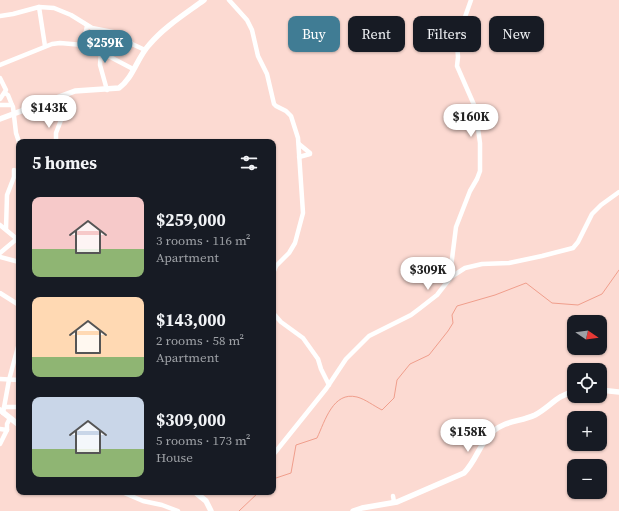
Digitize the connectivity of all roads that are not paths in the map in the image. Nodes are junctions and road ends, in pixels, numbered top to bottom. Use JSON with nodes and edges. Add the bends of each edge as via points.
{"nodes":[{"id":1,"x":204,"y":0,"type":"edge"},
{"id":2,"x":229,"y":0,"type":"edge"},
{"id":3,"x":471,"y":0,"type":"edge"},
{"id":4,"x":39,"y":7,"type":"junction"},
{"id":5,"x":0,"y":16,"type":"edge"},
{"id":6,"x":87,"y":26,"type":"junction"},
{"id":7,"x":83,"y":45,"type":"junction"},
{"id":8,"x":45,"y":46,"type":"junction"},
{"id":9,"x":145,"y":50,"type":"junction"},
{"id":10,"x":101,"y":52,"type":"junction"},
{"id":11,"x":0,"y":65,"type":"edge"},
{"id":12,"x":134,"y":69,"type":"junction"},
{"id":13,"x":0,"y":78,"type":"edge"},
{"id":14,"x":107,"y":90,"type":"junction"},
{"id":15,"x":6,"y":93,"type":"junction"},
{"id":16,"x":0,"y":99,"type":"edge"},
{"id":17,"x":0,"y":104,"type":"edge"},
{"id":18,"x":12,"y":105,"type":"junction"},
{"id":19,"x":13,"y":114,"type":"junction"},
{"id":20,"x":0,"y":119,"type":"edge"},
{"id":21,"x":61,"y":120,"type":"dead end"},
{"id":22,"x":18,"y":139,"type":"edge"},
{"id":23,"x":56,"y":139,"type":"edge"},
{"id":24,"x":299,"y":144,"type":"junction"},
{"id":25,"x":299,"y":157,"type":"junction"},
{"id":26,"x":14,"y":170,"type":"dead end"},
{"id":27,"x":619,"y":192,"type":"edge"},
{"id":28,"x":0,"y":225,"type":"edge"},
{"id":29,"x":6,"y":229,"type":"junction"},
{"id":30,"x":16,"y":236,"type":"edge"},
{"id":31,"x":16,"y":240,"type":"edge"},
{"id":32,"x":0,"y":253,"type":"edge"},
{"id":33,"x":0,"y":257,"type":"edge"},
{"id":34,"x":16,"y":261,"type":"edge"},
{"id":35,"x":276,"y":268,"type":"edge"},
{"id":36,"x":448,"y":281,"type":"junction"},
{"id":37,"x":0,"y":293,"type":"edge"},
{"id":38,"x":16,"y":303,"type":"edge"},
{"id":39,"x":276,"y":316,"type":"edge"},
{"id":40,"x":16,"y":359,"type":"edge"},
{"id":41,"x":0,"y":379,"type":"edge"},
{"id":42,"x":9,"y":380,"type":"junction"},
{"id":43,"x":16,"y":380,"type":"edge"},
{"id":44,"x":329,"y":384,"type":"junction"},
{"id":45,"x":607,"y":391,"type":"edge"},
{"id":46,"x":619,"y":392,"type":"edge"},
{"id":47,"x":567,"y":393,"type":"edge"},
{"id":48,"x":16,"y":408,"type":"edge"},
{"id":49,"x":2,"y":410,"type":"edge"},
{"id":50,"x":10,"y":418,"type":"junction"},
{"id":51,"x":16,"y":423,"type":"edge"},
{"id":52,"x":0,"y":429,"type":"edge"},
{"id":53,"x":6,"y":430,"type":"junction"},
{"id":54,"x":0,"y":444,"type":"edge"},
{"id":55,"x":276,"y":451,"type":"edge"},
{"id":56,"x":129,"y":495,"type":"edge"},
{"id":57,"x":199,"y":495,"type":"edge"},
{"id":58,"x":178,"y":511,"type":"edge"},
{"id":59,"x":211,"y":511,"type":"edge"},
{"id":60,"x":353,"y":511,"type":"edge"}],
"edges":[{"from":1,"to":9,"type":"main road","via":[[163,29]]},
{"from":2,"to":24,"type":"street","via":[[247,20],[252,30],[274,104],[291,116]]},
{"from":3,"to":36,"type":"street","via":[[457,43],[457,66],[475,107],[480,171],[456,225],[457,242]]},
{"from":4,"to":5,"type":"street"},
{"from":4,"to":6,"type":"street","via":[[50,7],[66,12]]},
{"from":4,"to":8,"type":"street"},
{"from":6,"to":7,"type":"street"},
{"from":6,"to":9,"type":"street","via":[[125,36],[132,44]]},
{"from":7,"to":8,"type":"street","via":[[57,43]]},
{"from":7,"to":10,"type":"street"},
{"from":8,"to":11,"type":"street"},
{"from":9,"to":12,"type":"main road"},
{"from":10,"to":12,"type":"street"},
{"from":10,"to":14,"type":"street","via":[[100,62]]},
{"from":12,"to":14,"type":"main road","via":[[121,87]]},
{"from":13,"to":15,"type":"street","via":[[6,86]]},
{"from":14,"to":19,"type":"main road","via":[[75,91]]},
{"from":15,"to":16,"type":"street"},
{"from":15,"to":18,"type":"street"},
{"from":17,"to":18,"type":"street"},
{"from":18,"to":19,"type":"street"},
{"from":19,"to":20,"type":"main road"},
{"from":19,"to":22,"type":"street"},
{"from":21,"to":23,"type":"street"},
{"from":24,"to":25,"type":"street"},
{"from":24,"to":25,"type":"street","via":[[310,153]]},
{"from":25,"to":35,"type":"street","via":[[303,213],[292,249]]},
{"from":26,"to":29,"type":"street","via":[[7,195]]},
{"from":27,"to":36,"type":"street","via":[[601,204],[592,214],[573,248],[508,263],[470,266]]},
{"from":28,"to":29,"type":"street"},
{"from":29,"to":30,"type":"street"},
{"from":31,"to":32,"type":"street"},
{"from":33,"to":34,"type":"street"},
{"from":36,"to":44,"type":"street","via":[[437,295],[415,312],[369,336],[346,359]]},
{"from":37,"to":38,"type":"street"},
{"from":39,"to":44,"type":"street","via":[[303,338],[318,359]]},
{"from":40,"to":42,"type":"street"},
{"from":41,"to":42,"type":"street"},
{"from":42,"to":43,"type":"street"},
{"from":42,"to":49,"type":"street"},
{"from":44,"to":55,"type":"street"},
{"from":45,"to":46,"type":"main road"},
{"from":47,"to":60,"type":"main road","via":[[533,416],[507,422],[498,428],[464,473],[429,486],[403,500],[394,499]]},
{"from":48,"to":49,"type":"street"},
{"from":49,"to":50,"type":"main road"},
{"from":50,"to":51,"type":"main road"},
{"from":50,"to":53,"type":"street"},
{"from":52,"to":53,"type":"street"},
{"from":53,"to":54,"type":"street"},
{"from":56,"to":58,"type":"street"},
{"from":57,"to":59,"type":"main road","via":[[206,501]]}]}
